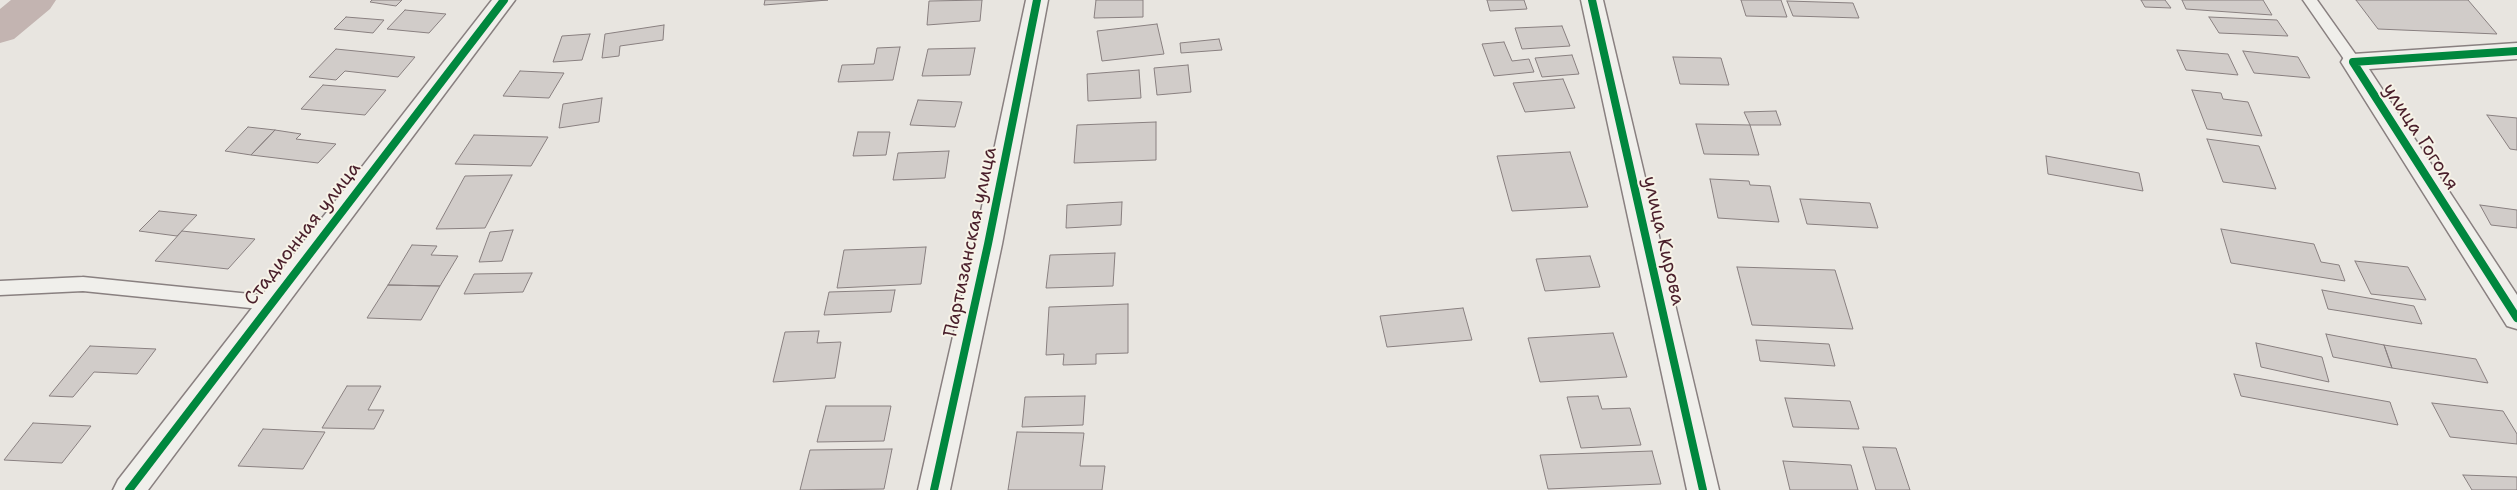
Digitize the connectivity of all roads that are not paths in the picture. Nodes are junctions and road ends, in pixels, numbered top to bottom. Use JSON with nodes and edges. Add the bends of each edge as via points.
{"nodes":[{"id":1,"x":504,"y":0,"type":"edge"},
{"id":2,"x":1037,"y":0,"type":"edge"},
{"id":3,"x":1592,"y":0,"type":"edge"},
{"id":4,"x":2310,"y":0,"type":"edge"},
{"id":5,"x":2517,"y":51,"type":"edge"},
{"id":6,"x":2352,"y":62,"type":"junction"},
{"id":7,"x":0,"y":288,"type":"edge"},
{"id":8,"x":270,"y":304,"type":"junction"},
{"id":9,"x":2517,"y":318,"type":"edge"},
{"id":10,"x":129,"y":490,"type":"edge"},
{"id":11,"x":934,"y":490,"type":"edge"},
{"id":12,"x":1703,"y":490,"type":"edge"}],
"edges":[{"from":1,"to":8,"type":"street","name":"Стадионная улица"},
{"from":2,"to":11,"type":"street","name":"Партизанская улица"},
{"from":3,"to":12,"type":"street","name":"улица Кирова"},
{"from":4,"to":6,"type":"lane"},
{"from":5,"to":6,"type":"street","name":"улица Гоголя"},
{"from":6,"to":9,"type":"street","name":"улица Гоголя"},
{"from":7,"to":8,"type":"lane","via":[[83,284]]},
{"from":8,"to":10,"type":"street","name":"Стадионная улица"}]}
